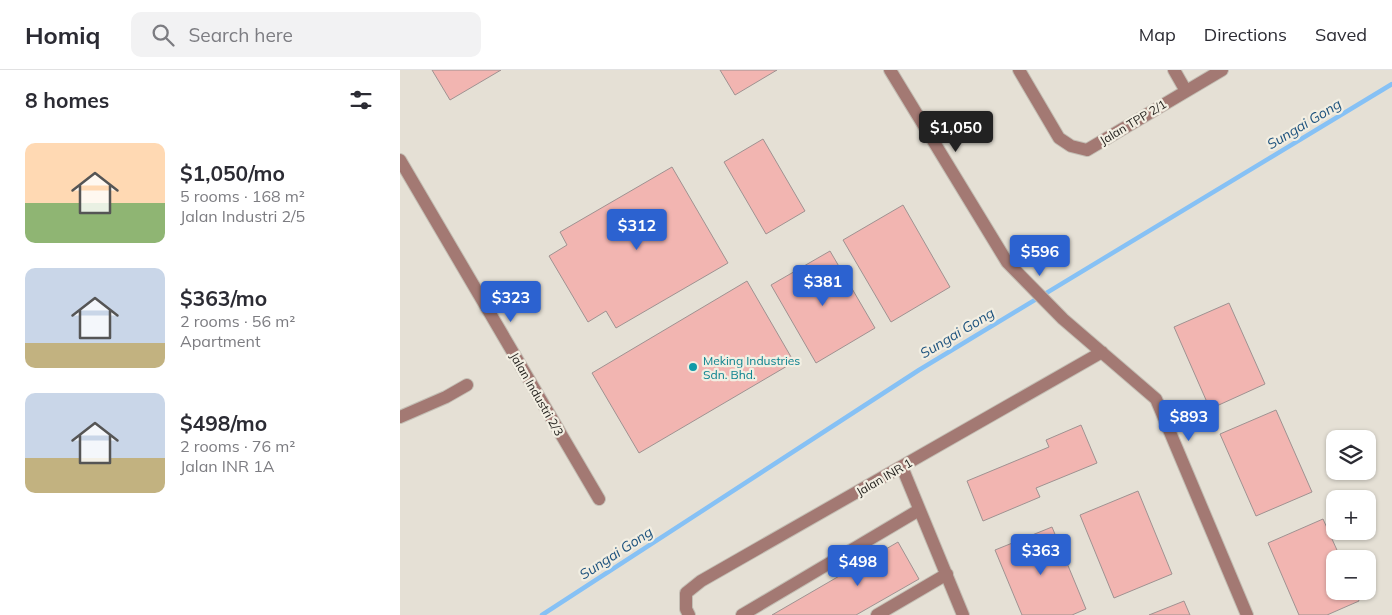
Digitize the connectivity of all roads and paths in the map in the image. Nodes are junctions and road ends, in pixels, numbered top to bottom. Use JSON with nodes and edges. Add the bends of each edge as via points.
{"nodes":[{"id":1,"x":890,"y":70,"type":"edge"},
{"id":2,"x":1019,"y":70,"type":"edge"},
{"id":3,"x":1174,"y":70,"type":"edge"},
{"id":4,"x":1222,"y":70,"type":"edge"},
{"id":5,"x":1186,"y":91,"type":"junction"},
{"id":6,"x":400,"y":160,"type":"edge"},
{"id":7,"x":1102,"y":352,"type":"junction"},
{"id":8,"x":467,"y":385,"type":"dead end"},
{"id":9,"x":400,"y":418,"type":"edge"},
{"id":10,"x":902,"y":467,"type":"junction"},
{"id":11,"x":599,"y":499,"type":"dead end"},
{"id":12,"x":919,"y":510,"type":"junction"},
{"id":13,"x":947,"y":574,"type":"junction"},
{"id":14,"x":689,"y":615,"type":"edge"},
{"id":15,"x":742,"y":615,"type":"edge"},
{"id":16,"x":877,"y":615,"type":"edge"},
{"id":17,"x":963,"y":615,"type":"edge"},
{"id":18,"x":1247,"y":615,"type":"edge"}],
"edges":[{"from":1,"to":7,"type":"street","via":[[999,250],[1063,319]]},
{"from":2,"to":5,"type":"street","name":"Jalan TPP 2/1","via":[[1059,138],[1070,146],[1087,150]]},
{"from":3,"to":5,"type":"street"},
{"from":4,"to":5,"type":"street","name":"Jalan TPP 2/1"},
{"from":6,"to":11,"type":"street","name":"Jalan Industri 2/3"},
{"from":7,"to":10,"type":"street","name":"Jalan INR 1"},
{"from":7,"to":18,"type":"street","via":[[1156,399]]},
{"from":8,"to":9,"type":"street"},
{"from":10,"to":12,"type":"street"},
{"from":10,"to":14,"type":"street","name":"Jalan INR 1","via":[[702,581],[686,593]]},
{"from":12,"to":13,"type":"street"},
{"from":12,"to":15,"type":"street"},
{"from":13,"to":16,"type":"street"},
{"from":13,"to":17,"type":"street"}]}
